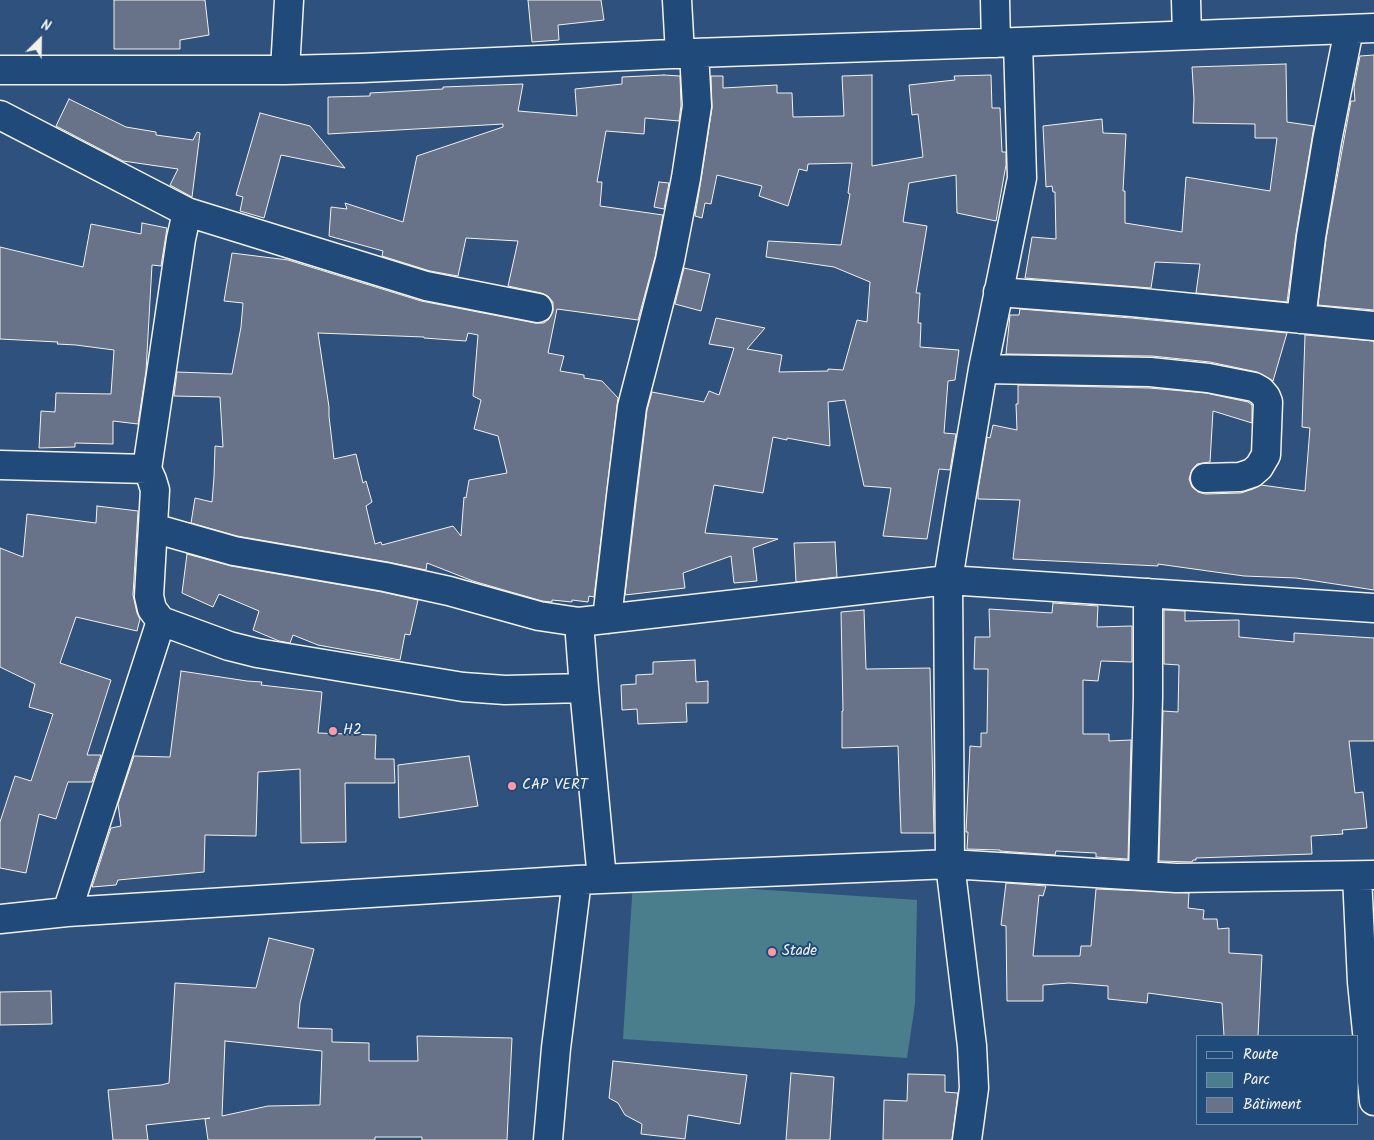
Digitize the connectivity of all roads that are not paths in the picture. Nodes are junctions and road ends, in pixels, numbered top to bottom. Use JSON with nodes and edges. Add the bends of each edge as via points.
{"nodes":[{"id":1,"x":289,"y":0,"type":"edge"},
{"id":2,"x":677,"y":0,"type":"edge"},
{"id":3,"x":995,"y":0,"type":"edge"},
{"id":4,"x":1186,"y":0,"type":"edge"},
{"id":5,"x":1361,"y":28,"type":"edge"},
{"id":6,"x":1187,"y":35,"type":"junction"},
{"id":7,"x":1007,"y":42,"type":"junction"},
{"id":8,"x":687,"y":53,"type":"junction"},
{"id":9,"x":0,"y":70,"type":"edge"},
{"id":10,"x":285,"y":70,"type":"junction"},
{"id":11,"x":0,"y":116,"type":"edge"},
{"id":12,"x":187,"y":212,"type":"junction"},
{"id":13,"x":998,"y":292,"type":"junction"},
{"id":14,"x":538,"y":308,"type":"dead end"},
{"id":15,"x":1301,"y":319,"type":"junction"},
{"id":16,"x":1374,"y":326,"type":"edge"},
{"id":17,"x":983,"y":369,"type":"junction"},
{"id":18,"x":0,"y":465,"type":"edge"},
{"id":19,"x":147,"y":469,"type":"junction"},
{"id":20,"x":1205,"y":478,"type":"dead end"},
{"id":21,"x":153,"y":528,"type":"junction"},
{"id":22,"x":948,"y":580,"type":"junction"},
{"id":23,"x":1148,"y":593,"type":"junction"},
{"id":24,"x":1374,"y":608,"type":"edge"},
{"id":25,"x":607,"y":618,"type":"junction"},
{"id":26,"x":161,"y":621,"type":"junction"},
{"id":27,"x":579,"y":622,"type":"junction"},
{"id":28,"x":584,"y":688,"type":"junction"},
{"id":29,"x":950,"y":864,"type":"junction"},
{"id":30,"x":1365,"y":875,"type":"edge"},
{"id":31,"x":1143,"y":876,"type":"junction"},
{"id":32,"x":590,"y":879,"type":"junction"},
{"id":33,"x":67,"y":912,"type":"junction"},
{"id":34,"x":0,"y":919,"type":"edge"},
{"id":35,"x":1374,"y":1101,"type":"edge"},
{"id":36,"x":548,"y":1140,"type":"edge"},
{"id":37,"x":967,"y":1140,"type":"edge"}],
"edges":[{"from":1,"to":10,"type":"street"},
{"from":2,"to":8,"type":"street"},
{"from":3,"to":7,"type":"street"},
{"from":4,"to":6,"type":"street"},
{"from":5,"to":6,"type":"street"},
{"from":5,"to":15,"type":"street","via":[[1322,170]]},
{"from":6,"to":7,"type":"street"},
{"from":7,"to":8,"type":"street"},
{"from":7,"to":13,"type":"street","via":[[1022,178]]},
{"from":8,"to":10,"type":"street"},
{"from":8,"to":25,"type":"street","via":[[697,106],[670,260],[632,407]]},
{"from":9,"to":10,"type":"street"},
{"from":11,"to":12,"type":"street"},
{"from":12,"to":14,"type":"street","via":[[426,286]]},
{"from":12,"to":19,"type":"street"},
{"from":13,"to":15,"type":"street"},
{"from":13,"to":17,"type":"street"},
{"from":15,"to":16,"type":"street"},
{"from":17,"to":20,"type":"street","via":[[1150,372],[1208,378],[1261,391],[1268,402],[1266,456],[1260,467],[1240,478]]},
{"from":17,"to":22,"type":"street"},
{"from":18,"to":19,"type":"street"},
{"from":19,"to":21,"type":"street","via":[[155,490]]},
{"from":21,"to":26,"type":"street","via":[[149,596],[152,609]]},
{"from":21,"to":27,"type":"street","via":[[234,551],[385,577],[539,616]]},
{"from":22,"to":23,"type":"street"},
{"from":22,"to":25,"type":"street"},
{"from":22,"to":29,"type":"street"},
{"from":23,"to":24,"type":"street"},
{"from":23,"to":31,"type":"street"},
{"from":25,"to":27,"type":"street"},
{"from":26,"to":28,"type":"street","via":[[257,653],[462,687],[505,690]]},
{"from":26,"to":33,"type":"street"},
{"from":27,"to":28,"type":"street"},
{"from":28,"to":32,"type":"street"},
{"from":29,"to":31,"type":"street"},
{"from":29,"to":32,"type":"street"},
{"from":29,"to":37,"type":"street","via":[[972,1055],[974,1088]]},
{"from":30,"to":31,"type":"street"},
{"from":30,"to":35,"type":"street","via":[[1362,982]]},
{"from":32,"to":33,"type":"street"},
{"from":32,"to":36,"type":"street","via":[[556,1048]]},
{"from":33,"to":34,"type":"street"}]}
